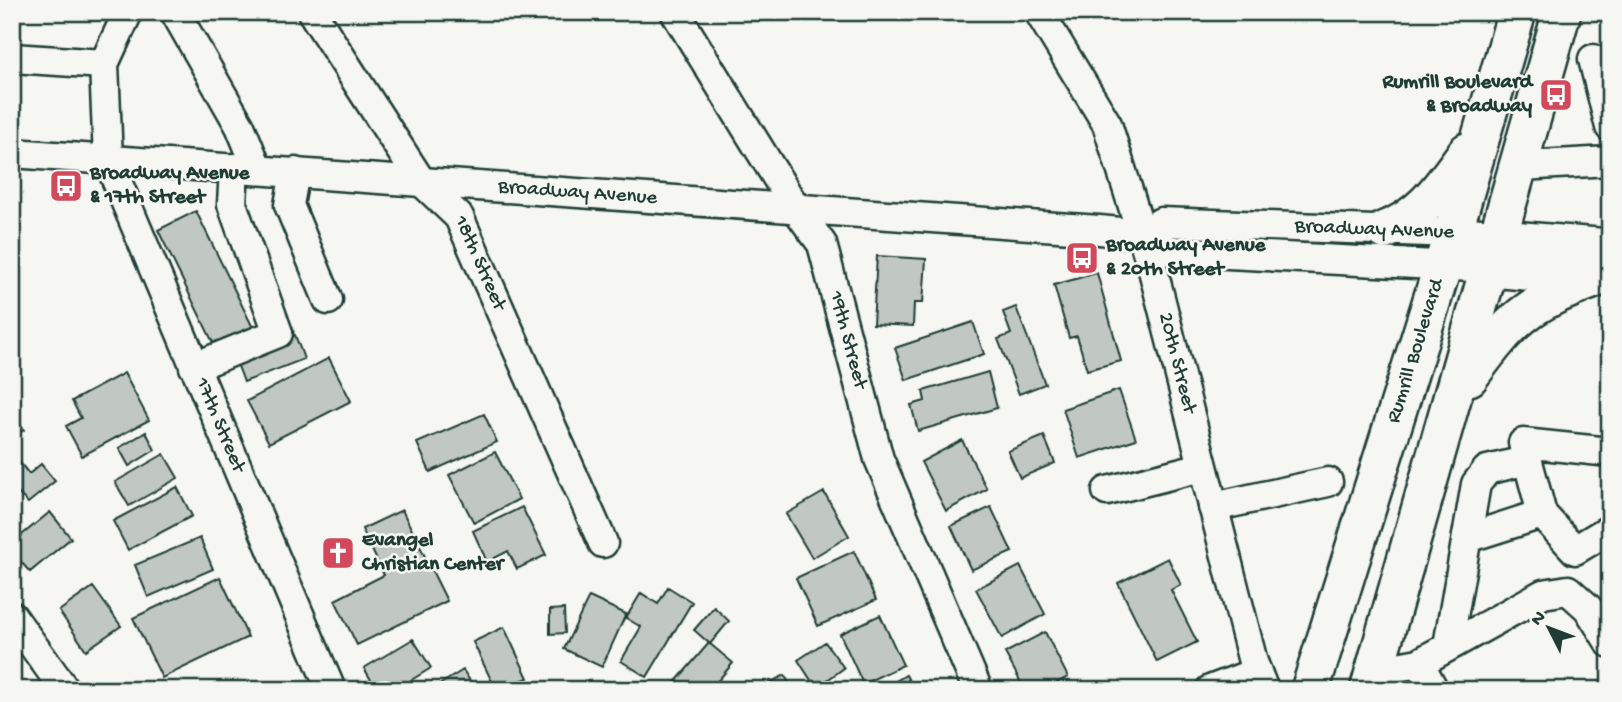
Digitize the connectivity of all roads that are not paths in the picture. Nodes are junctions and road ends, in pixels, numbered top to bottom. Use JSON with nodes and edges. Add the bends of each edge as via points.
{"nodes":[{"id":1,"x":128,"y":12,"type":"edge"},
{"id":2,"x":175,"y":12,"type":"edge"},
{"id":3,"x":312,"y":12,"type":"edge"},
{"id":4,"x":675,"y":12,"type":"edge"},
{"id":5,"x":1039,"y":12,"type":"edge"},
{"id":6,"x":1517,"y":12,"type":"edge"},
{"id":7,"x":1562,"y":12,"type":"edge"},
{"id":8,"x":12,"y":58,"type":"edge"},
{"id":9,"x":1593,"y":58,"type":"dead end"},
{"id":10,"x":104,"y":64,"type":"junction"},
{"id":11,"x":1610,"y":127,"type":"edge"},
{"id":12,"x":1482,"y":132,"type":"junction"},
{"id":13,"x":12,"y":153,"type":"edge"},
{"id":14,"x":108,"y":160,"type":"junction"},
{"id":15,"x":1610,"y":161,"type":"edge"},
{"id":16,"x":1520,"y":166,"type":"junction"},
{"id":17,"x":246,"y":169,"type":"junction"},
{"id":18,"x":295,"y":172,"type":"junction"},
{"id":19,"x":420,"y":180,"type":"junction"},
{"id":20,"x":795,"y":207,"type":"junction"},
{"id":21,"x":1385,"y":230,"type":"junction"},
{"id":22,"x":1142,"y":234,"type":"junction"},
{"id":23,"x":1447,"y":248,"type":"junction"},
{"id":24,"x":1495,"y":254,"type":"junction"},
{"id":25,"x":1606,"y":268,"type":"edge"},
{"id":26,"x":328,"y":300,"type":"dead end"},
{"id":27,"x":194,"y":367,"type":"junction"},
{"id":28,"x":1454,"y":397,"type":"junction"},
{"id":29,"x":1610,"y":453,"type":"edge"},
{"id":30,"x":1528,"y":460,"type":"junction"},
{"id":31,"x":1202,"y":467,"type":"junction"},
{"id":32,"x":1328,"y":482,"type":"dead end"},
{"id":33,"x":1107,"y":491,"type":"dead end"},
{"id":34,"x":1213,"y":507,"type":"junction"},
{"id":35,"x":1542,"y":514,"type":"junction"},
{"id":36,"x":1610,"y":529,"type":"edge"},
{"id":37,"x":1467,"y":538,"type":"junction"},
{"id":38,"x":603,"y":543,"type":"dead end"},
{"id":39,"x":12,"y":616,"type":"edge"},
{"id":40,"x":1610,"y":643,"type":"edge"},
{"id":41,"x":1448,"y":646,"type":"junction"},
{"id":42,"x":1419,"y":663,"type":"junction"},
{"id":43,"x":1373,"y":676,"type":"edge"},
{"id":44,"x":1261,"y":681,"type":"edge"},
{"id":45,"x":65,"y":690,"type":"edge"},
{"id":46,"x":331,"y":690,"type":"edge"},
{"id":47,"x":978,"y":690,"type":"edge"},
{"id":48,"x":1210,"y":690,"type":"edge"},
{"id":49,"x":1310,"y":690,"type":"edge"},
{"id":50,"x":1434,"y":690,"type":"edge"}],
"edges":[{"from":1,"to":10,"type":"street"},
{"from":2,"to":17,"type":"street","via":[[240,126]]},
{"from":3,"to":19,"type":"street","name":"18th Street"},
{"from":4,"to":20,"type":"street","name":"19th Street"},
{"from":5,"to":22,"type":"street","name":"20th Street","via":[[1107,124]]},
{"from":6,"to":12,"type":"main road","name":"Rumrill Boulevard"},
{"from":7,"to":16,"type":"main road"},
{"from":8,"to":10,"type":"street"},
{"from":9,"to":11,"type":"street"},
{"from":10,"to":14,"type":"street"},
{"from":12,"to":21,"type":"main road","via":[[1428,202],[1405,223]]},
{"from":12,"to":23,"type":"main road","name":"Rumrill Boulevard"},
{"from":13,"to":14,"type":"street","name":"Broadway Avenue"},
{"from":14,"to":17,"type":"street","name":"Broadway Avenue"},
{"from":14,"to":27,"type":"street","name":"17th Street"},
{"from":15,"to":16,"type":"street"},
{"from":16,"to":24,"type":"main road"},
{"from":17,"to":18,"type":"street","name":"Broadway Avenue"},
{"from":17,"to":27,"type":"street","via":[[232,204],[278,333]]},
{"from":18,"to":19,"type":"street","name":"Broadway Avenue"},
{"from":18,"to":26,"type":"street","via":[[289,205]]},
{"from":19,"to":20,"type":"street","name":"Broadway Avenue"},
{"from":19,"to":38,"type":"street","name":"18th Street","via":[[459,217]]},
{"from":20,"to":22,"type":"street","name":"Broadway Avenue"},
{"from":20,"to":47,"type":"street","name":"19th Street","via":[[822,244],[879,460]]},
{"from":21,"to":22,"type":"street","name":"Broadway Avenue","via":[[1161,222]]},
{"from":21,"to":23,"type":"street","name":"Broadway Avenue"},
{"from":22,"to":23,"type":"street","name":"Broadway Avenue","via":[[1170,251]]},
{"from":22,"to":31,"type":"street","name":"20th Street"},
{"from":23,"to":24,"type":"main road","name":"Broadway Avenue"},
{"from":23,"to":49,"type":"main road","name":"Rumrill Boulevard"},
{"from":24,"to":25,"type":"main road","name":"Broadway Avenue"},
{"from":24,"to":28,"type":"main road"},
{"from":25,"to":28,"type":"main road","via":[[1526,310],[1503,331]]},
{"from":27,"to":46,"type":"street","name":"17th Street"},
{"from":28,"to":43,"type":"main road"},
{"from":29,"to":30,"type":"street","via":[[1524,443]]},
{"from":30,"to":35,"type":"street"},
{"from":30,"to":37,"type":"street","via":[[1487,470],[1476,484]]},
{"from":31,"to":33,"type":"street"},
{"from":31,"to":34,"type":"street","name":"20th Street"},
{"from":32,"to":34,"type":"street"},
{"from":34,"to":44,"type":"street","name":"20th Street"},
{"from":35,"to":36,"type":"street","via":[[1575,550]]},
{"from":35,"to":37,"type":"street"},
{"from":37,"to":41,"type":"street"},
{"from":39,"to":45,"type":"street"},
{"from":40,"to":41,"type":"street","via":[[1588,608],[1568,590],[1543,594]]},
{"from":41,"to":42,"type":"street"},
{"from":42,"to":43,"type":"street"},
{"from":42,"to":50,"type":"street"},
{"from":44,"to":48,"type":"street"}]}
